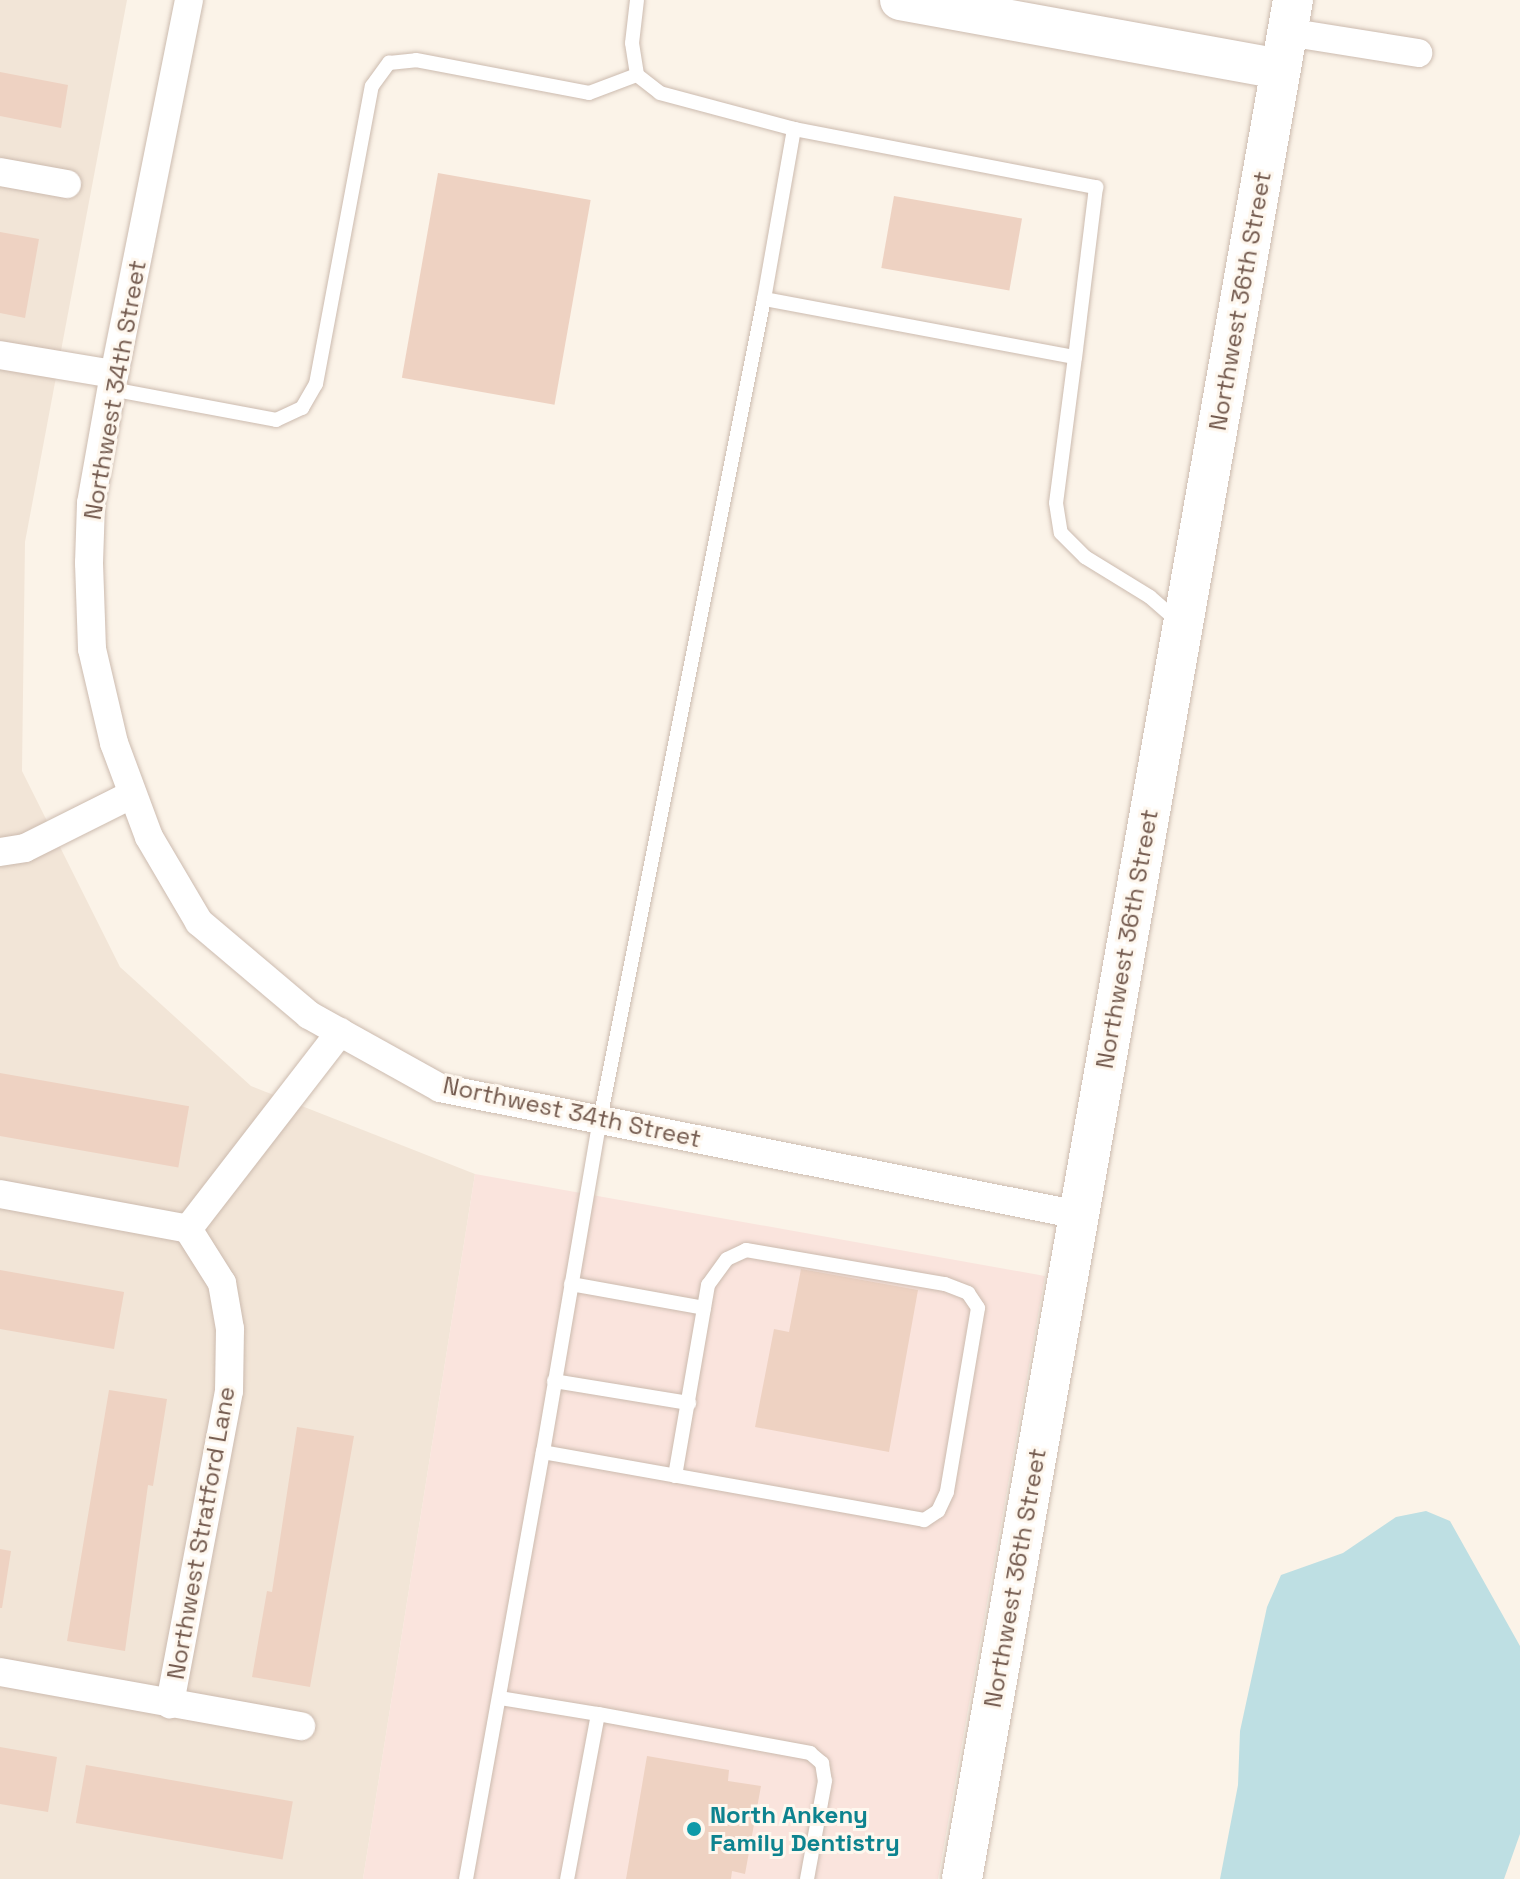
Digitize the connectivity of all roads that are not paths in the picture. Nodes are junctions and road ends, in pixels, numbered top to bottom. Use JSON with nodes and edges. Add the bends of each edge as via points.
{"nodes":[{"id":1,"x":189,"y":0,"type":"edge"},
{"id":2,"x":637,"y":0,"type":"edge"},
{"id":3,"x":900,"y":0,"type":"edge"},
{"id":4,"x":1287,"y":34,"type":"edge"},
{"id":5,"x":1418,"y":53,"type":"dead end"},
{"id":6,"x":637,"y":75,"type":"junction"},
{"id":7,"x":794,"y":129,"type":"junction"},
{"id":8,"x":0,"y":172,"type":"edge"},
{"id":9,"x":67,"y":184,"type":"dead end"},
{"id":10,"x":764,"y":299,"type":"junction"},
{"id":11,"x":0,"y":355,"type":"edge"},
{"id":12,"x":1075,"y":357,"type":"junction"},
{"id":13,"x":112,"y":382,"type":"junction"},
{"id":14,"x":1182,"y":625,"type":"junction"},
{"id":15,"x":131,"y":795,"type":"junction"},
{"id":16,"x":0,"y":852,"type":"edge"},
{"id":17,"x":340,"y":1032,"type":"junction"},
{"id":18,"x":600,"y":1119,"type":"junction"},
{"id":19,"x":0,"y":1194,"type":"edge"},
{"id":20,"x":1079,"y":1215,"type":"junction"},
{"id":21,"x":188,"y":1229,"type":"junction"},
{"id":22,"x":571,"y":1284,"type":"junction"},
{"id":23,"x":704,"y":1308,"type":"junction"},
{"id":24,"x":554,"y":1381,"type":"junction"},
{"id":25,"x":689,"y":1403,"type":"junction"},
{"id":26,"x":543,"y":1452,"type":"junction"},
{"id":27,"x":675,"y":1476,"type":"junction"},
{"id":28,"x":0,"y":1672,"type":"edge"},
{"id":29,"x":500,"y":1698,"type":"junction"},
{"id":30,"x":170,"y":1704,"type":"junction"},
{"id":31,"x":598,"y":1714,"type":"junction"},
{"id":32,"x":301,"y":1726,"type":"dead end"},
{"id":33,"x":466,"y":1879,"type":"edge"},
{"id":34,"x":567,"y":1879,"type":"edge"},
{"id":35,"x":807,"y":1879,"type":"edge"},
{"id":36,"x":962,"y":1879,"type":"edge"}],
"edges":[{"from":1,"to":13,"type":"street","name":"Northwest 34th Street"},
{"from":2,"to":6,"type":"lane","via":[[632,43]]},
{"from":3,"to":4,"type":"main road"},
{"from":4,"to":5,"type":"street"},
{"from":4,"to":14,"type":"main road","name":"Northwest 36th Street"},
{"from":6,"to":7,"type":"lane","via":[[660,93]]},
{"from":6,"to":13,"type":"lane","via":[[589,93],[416,60],[389,63],[372,86],[316,384],[302,408],[276,420]]},
{"from":7,"to":10,"type":"lane"},
{"from":7,"to":12,"type":"lane","via":[[1096,187]]},
{"from":8,"to":9,"type":"street"},
{"from":10,"to":12,"type":"lane"},
{"from":10,"to":18,"type":"lane"},
{"from":11,"to":13,"type":"street"},
{"from":12,"to":14,"type":"lane","via":[[1056,503],[1061,533],[1085,557],[1150,597]]},
{"from":13,"to":15,"type":"street","name":"Northwest 34th Street","via":[[91,503],[92,649]]},
{"from":14,"to":20,"type":"main road","name":"Northwest 36th Street"},
{"from":15,"to":16,"type":"street","via":[[25,848]]},
{"from":15,"to":17,"type":"street","name":"Northwest 34th Street","via":[[199,922],[309,1015]]},
{"from":17,"to":18,"type":"street","name":"Northwest 34th Street","via":[[440,1088]]},
{"from":17,"to":21,"type":"street"},
{"from":18,"to":20,"type":"street","name":"Northwest 34th Street"},
{"from":18,"to":22,"type":"lane"},
{"from":19,"to":21,"type":"street"},
{"from":20,"to":36,"type":"main road","name":"Northwest 36th Street"},
{"from":21,"to":30,"type":"street","name":"Northwest Stratford Lane","via":[[222,1283],[230,1329],[229,1391]]},
{"from":22,"to":23,"type":"lane"},
{"from":22,"to":24,"type":"lane"},
{"from":23,"to":25,"type":"lane"},
{"from":23,"to":27,"type":"lane","via":[[708,1285],[727,1259],[746,1250],[945,1284],[968,1293],[978,1308],[947,1492],[938,1511],[924,1520]]},
{"from":24,"to":25,"type":"lane"},
{"from":24,"to":26,"type":"lane"},
{"from":25,"to":27,"type":"lane"},
{"from":26,"to":27,"type":"lane"},
{"from":26,"to":29,"type":"lane"},
{"from":28,"to":30,"type":"street"},
{"from":29,"to":31,"type":"lane"},
{"from":29,"to":33,"type":"lane"},
{"from":30,"to":32,"type":"street"},
{"from":31,"to":34,"type":"lane"},
{"from":31,"to":35,"type":"lane","via":[[810,1753],[822,1763],[825,1781]]}]}
